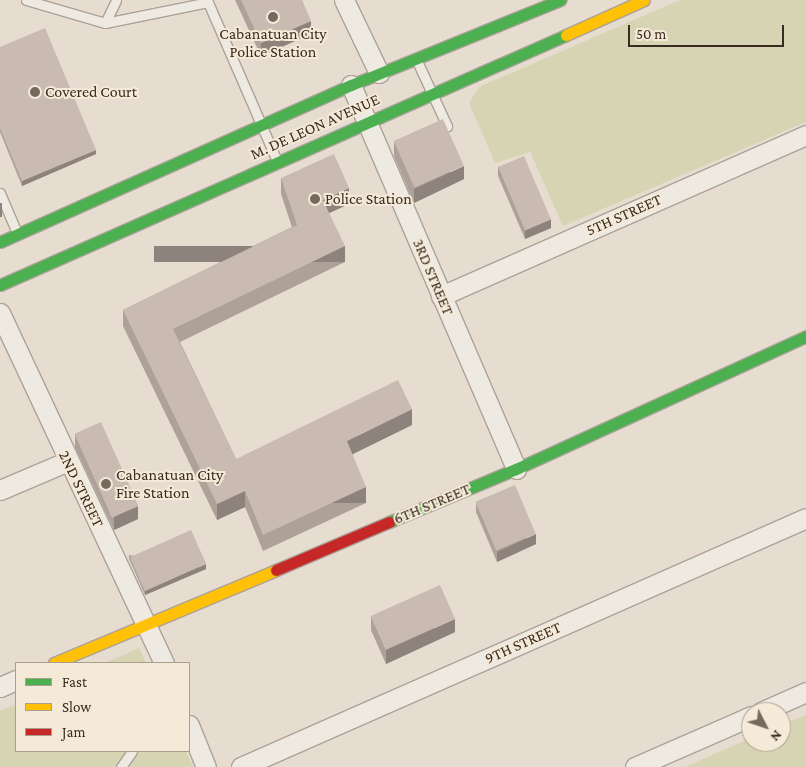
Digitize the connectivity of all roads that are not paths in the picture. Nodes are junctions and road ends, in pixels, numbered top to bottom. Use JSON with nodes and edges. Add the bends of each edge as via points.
{"nodes":[{"id":1,"x":26,"y":0,"type":"edge"},
{"id":2,"x":116,"y":0,"type":"edge"},
{"id":3,"x":344,"y":0,"type":"edge"},
{"id":4,"x":560,"y":0,"type":"edge"},
{"id":5,"x":644,"y":0,"type":"edge"},
{"id":6,"x":208,"y":1,"type":"edge"},
{"id":7,"x":105,"y":23,"type":"junction"},
{"id":8,"x":416,"y":58,"type":"junction"},
{"id":9,"x":379,"y":74,"type":"junction"},
{"id":10,"x":351,"y":85,"type":"junction"},
{"id":11,"x":432,"y":93,"type":"junction"},
{"id":12,"x":367,"y":122,"type":"junction"},
{"id":13,"x":448,"y":126,"type":"edge"},
{"id":14,"x":263,"y":128,"type":"junction"},
{"id":15,"x":806,"y":135,"type":"edge"},
{"id":16,"x":277,"y":161,"type":"junction"},
{"id":17,"x":0,"y":193,"type":"edge"},
{"id":18,"x":18,"y":235,"type":"junction"},
{"id":19,"x":0,"y":242,"type":"edge"},
{"id":20,"x":0,"y":284,"type":"edge"},
{"id":21,"x":441,"y":296,"type":"junction"},
{"id":22,"x":0,"y":313,"type":"edge"},
{"id":23,"x":806,"y":336,"type":"edge"},
{"id":24,"x":68,"y":461,"type":"junction"},
{"id":25,"x":516,"y":469,"type":"junction"},
{"id":26,"x":0,"y":490,"type":"edge"},
{"id":27,"x":806,"y":518,"type":"edge"},
{"id":28,"x":147,"y":623,"type":"junction"},
{"id":29,"x":56,"y":662,"type":"edge"},
{"id":30,"x":164,"y":662,"type":"edge"},
{"id":31,"x":15,"y":680,"type":"edge"},
{"id":32,"x":0,"y":687,"type":"edge"},
{"id":33,"x":806,"y":692,"type":"edge"},
{"id":34,"x":783,"y":702,"type":"edge"},
{"id":35,"x":741,"y":720,"type":"edge"},
{"id":36,"x":190,"y":727,"type":"edge"},
{"id":37,"x":131,"y":752,"type":"edge"},
{"id":38,"x":121,"y":767,"type":"edge"},
{"id":39,"x":206,"y":767,"type":"edge"},
{"id":40,"x":240,"y":767,"type":"edge"},
{"id":41,"x":635,"y":767,"type":"edge"}],
"edges":[{"from":1,"to":7,"type":"lane"},
{"from":2,"to":7,"type":"lane"},
{"from":3,"to":9,"type":"street"},
{"from":4,"to":8,"type":"main road","name":"M. DE LEON AVENUE"},
{"from":5,"to":11,"type":"main road","name":"M. DE LEON AVENUE"},
{"from":6,"to":7,"type":"lane"},
{"from":6,"to":14,"type":"lane"},
{"from":8,"to":9,"type":"main road","name":"M. DE LEON AVENUE"},
{"from":8,"to":11,"type":"lane"},
{"from":9,"to":10,"type":"main road","name":"M. DE LEON AVENUE"},
{"from":10,"to":12,"type":"street","name":"3RD STREET"},
{"from":10,"to":14,"type":"main road","name":"M. DE LEON AVENUE"},
{"from":11,"to":12,"type":"main road","name":"M. DE LEON AVENUE"},
{"from":11,"to":13,"type":"lane"},
{"from":12,"to":16,"type":"main road","name":"M. DE LEON AVENUE"},
{"from":12,"to":21,"type":"street","name":"3RD STREET"},
{"from":14,"to":16,"type":"lane"},
{"from":14,"to":18,"type":"main road","name":"M. DE LEON AVENUE"},
{"from":15,"to":21,"type":"street","name":"5TH STREET"},
{"from":16,"to":20,"type":"main road","name":"M. DE LEON AVENUE"},
{"from":17,"to":18,"type":"lane"},
{"from":18,"to":19,"type":"main road","name":"M. DE LEON AVENUE"},
{"from":21,"to":25,"type":"street","name":"3RD STREET"},
{"from":22,"to":24,"type":"street","name":"2ND STREET"},
{"from":23,"to":25,"type":"main road","name":"6TH STREET"},
{"from":24,"to":26,"type":"street"},
{"from":24,"to":28,"type":"street","name":"2ND STREET"},
{"from":25,"to":28,"type":"main road","name":"6TH STREET"},
{"from":27,"to":40,"type":"street","name":"9TH STREET"},
{"from":28,"to":29,"type":"main road","name":"6TH STREET"},
{"from":28,"to":30,"type":"street","name":"2ND STREET"},
{"from":31,"to":32,"type":"street"},
{"from":33,"to":34,"type":"street"},
{"from":35,"to":41,"type":"street"},
{"from":36,"to":39,"type":"street"},
{"from":37,"to":38,"type":"lane"}]}
